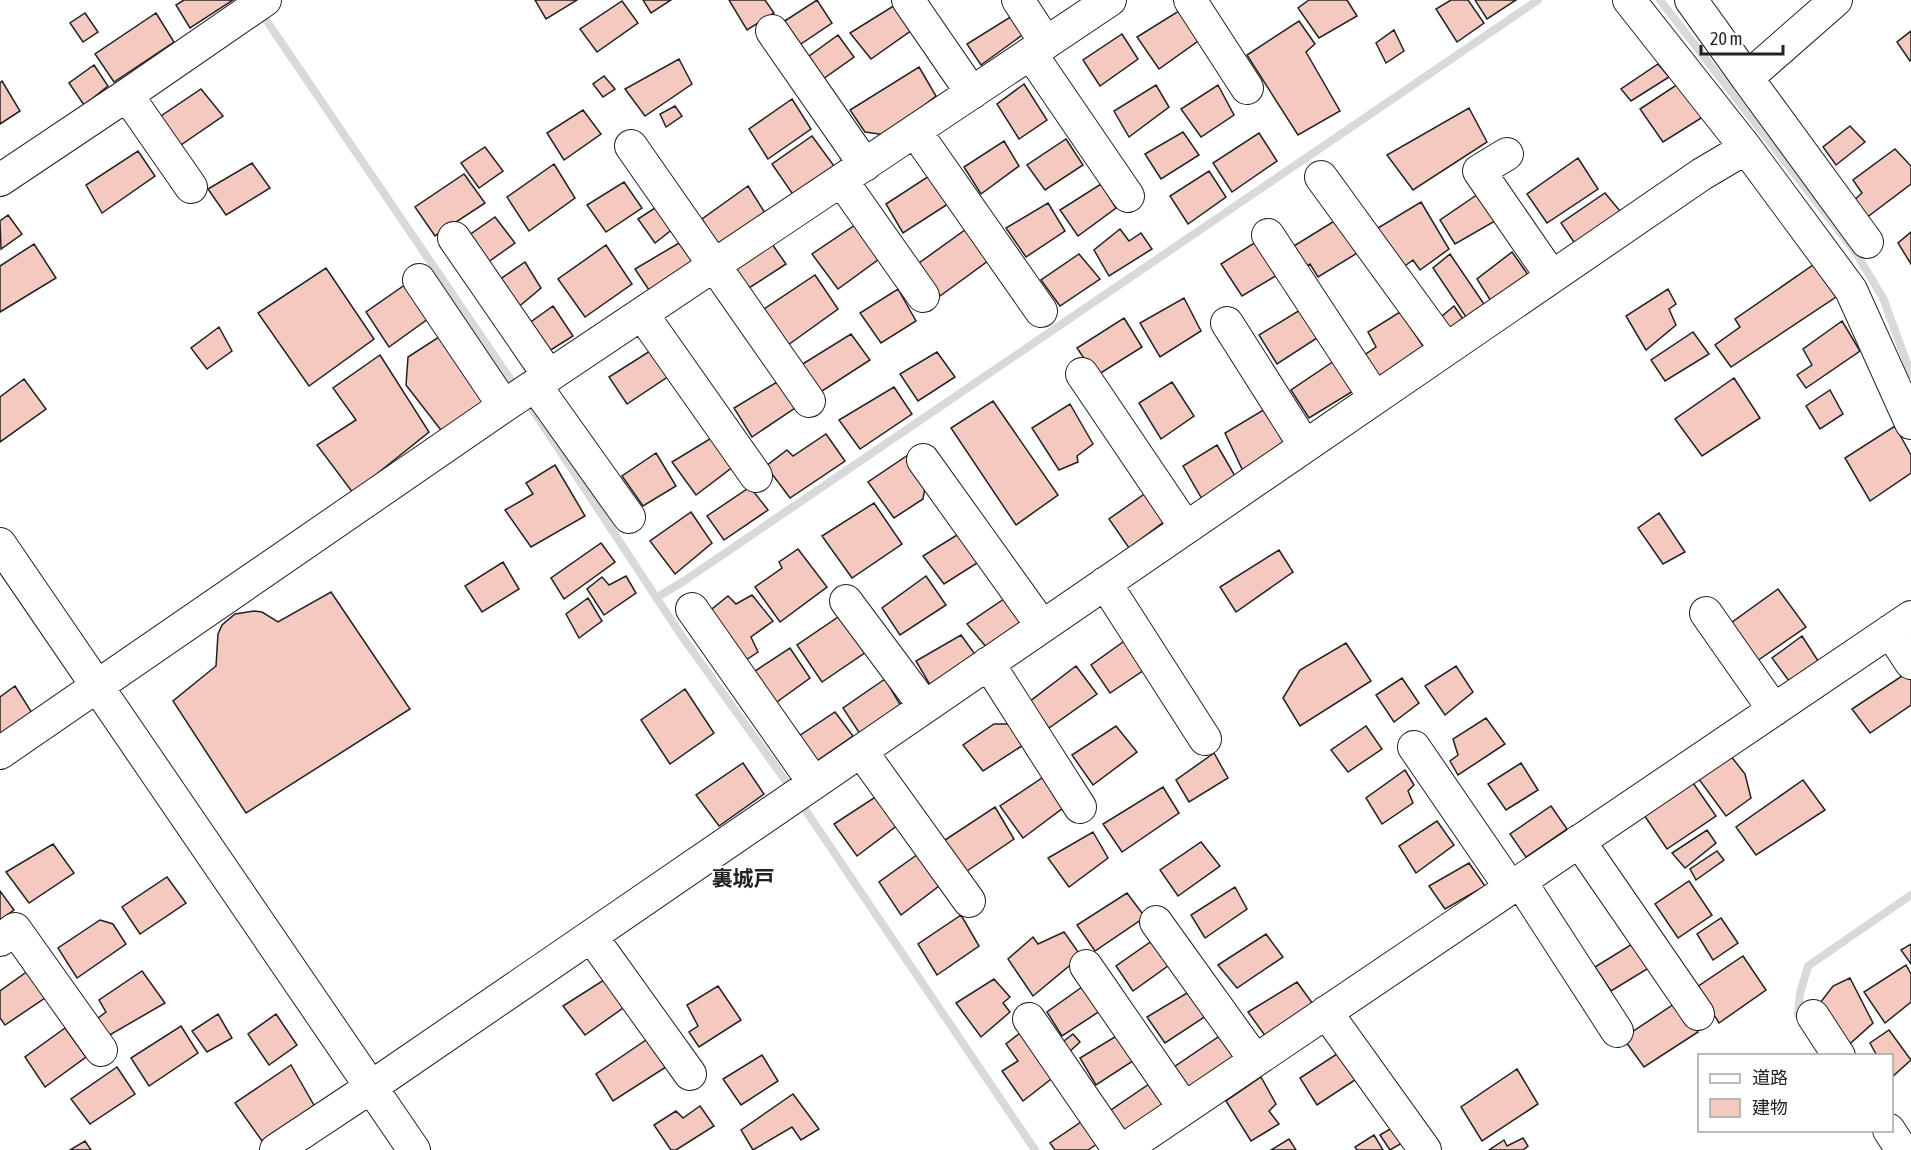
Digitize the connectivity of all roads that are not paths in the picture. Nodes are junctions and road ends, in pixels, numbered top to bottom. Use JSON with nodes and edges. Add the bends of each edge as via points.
{"nodes":[{"id":1,"x":265,"y":0,"type":"edge"},
{"id":2,"x":908,"y":0,"type":"edge"},
{"id":3,"x":1018,"y":0,"type":"edge"},
{"id":4,"x":1190,"y":0,"type":"edge"},
{"id":5,"x":1629,"y":0,"type":"edge"},
{"id":6,"x":1691,"y":0,"type":"edge"},
{"id":7,"x":1836,"y":0,"type":"edge"},
{"id":8,"x":1107,"y":1,"type":"edge"},
{"id":9,"x":772,"y":31,"type":"dead end"},
{"id":10,"x":1038,"y":48,"type":"junction"},
{"id":11,"x":1747,"y":78,"type":"junction"},
{"id":12,"x":1247,"y":88,"type":"dead end"},
{"id":13,"x":972,"y":93,"type":"junction"},
{"id":14,"x":127,"y":95,"type":"junction"},
{"id":15,"x":915,"y":131,"type":"junction"},
{"id":16,"x":631,"y":147,"type":"dead end"},
{"id":17,"x":1746,"y":148,"type":"junction"},
{"id":18,"x":1507,"y":154,"type":"dead end"},
{"id":19,"x":853,"y":173,"type":"junction"},
{"id":20,"x":1321,"y":177,"type":"dead end"},
{"id":21,"x":0,"y":180,"type":"edge"},
{"id":22,"x":191,"y":187,"type":"dead end"},
{"id":23,"x":1128,"y":196,"type":"dead end"},
{"id":24,"x":1268,"y":234,"type":"dead end"},
{"id":25,"x":454,"y":238,"type":"dead end"},
{"id":26,"x":1867,"y":242,"type":"dead end"},
{"id":27,"x":714,"y":267,"type":"junction"},
{"id":28,"x":1552,"y":277,"type":"junction"},
{"id":29,"x":419,"y":280,"type":"dead end"},
{"id":30,"x":922,"y":296,"type":"dead end"},
{"id":31,"x":1041,"y":311,"type":"dead end"},
{"id":32,"x":642,"y":314,"type":"junction"},
{"id":33,"x":1227,"y":323,"type":"dead end"},
{"id":34,"x":1446,"y":349,"type":"junction"},
{"id":35,"x":1082,"y":374,"type":"dead end"},
{"id":36,"x":542,"y":381,"type":"junction"},
{"id":37,"x":1375,"y":398,"type":"junction"},
{"id":38,"x":809,"y":401,"type":"dead end"},
{"id":39,"x":504,"y":406,"type":"junction"},
{"id":40,"x":1911,"y":423,"type":"edge"},
{"id":41,"x":1305,"y":446,"type":"junction"},
{"id":42,"x":923,"y":460,"type":"dead end"},
{"id":43,"x":756,"y":476,"type":"dead end"},
{"id":44,"x":629,"y":518,"type":"dead end"},
{"id":45,"x":1186,"y":528,"type":"junction"},
{"id":46,"x":0,"y":544,"type":"edge"},
{"id":47,"x":1105,"y":583,"type":"junction"},
{"id":48,"x":846,"y":601,"type":"dead end"},
{"id":49,"x":692,"y":609,"type":"dead end"},
{"id":50,"x":1706,"y":613,"type":"dead end"},
{"id":51,"x":1900,"y":624,"type":"edge"},
{"id":52,"x":1042,"y":626,"type":"junction"},
{"id":53,"x":988,"y":663,"type":"junction"},
{"id":54,"x":1911,"y":663,"type":"edge"},
{"id":55,"x":98,"y":687,"type":"junction"},
{"id":56,"x":925,"y":706,"type":"junction"},
{"id":57,"x":1773,"y":710,"type":"junction"},
{"id":58,"x":1204,"y":739,"type":"dead end"},
{"id":59,"x":1414,"y":747,"type":"dead end"},
{"id":60,"x":861,"y":751,"type":"junction"},
{"id":61,"x":0,"y":753,"type":"edge"},
{"id":62,"x":814,"y":783,"type":"junction"},
{"id":63,"x":1080,"y":807,"type":"dead end"},
{"id":64,"x":1579,"y":841,"type":"junction"},
{"id":65,"x":1515,"y":884,"type":"junction"},
{"id":66,"x":969,"y":901,"type":"dead end"},
{"id":67,"x":1156,"y":922,"type":"dead end"},
{"id":68,"x":591,"y":936,"type":"junction"},
{"id":69,"x":0,"y":940,"type":"edge"},
{"id":70,"x":1086,"y":966,"type":"dead end"},
{"id":71,"x":1326,"y":1012,"type":"junction"},
{"id":72,"x":1698,"y":1014,"type":"dead end"},
{"id":73,"x":1813,"y":1016,"type":"dead end"},
{"id":74,"x":1029,"y":1019,"type":"dead end"},
{"id":75,"x":1617,"y":1031,"type":"dead end"},
{"id":76,"x":100,"y":1050,"type":"dead end"},
{"id":77,"x":1838,"y":1054,"type":"edge"},
{"id":78,"x":1255,"y":1060,"type":"junction"},
{"id":79,"x":690,"y":1074,"type":"dead end"},
{"id":80,"x":371,"y":1087,"type":"junction"},
{"id":81,"x":1184,"y":1108,"type":"junction"},
{"id":82,"x":1890,"y":1132,"type":"edge"},
{"id":83,"x":276,"y":1150,"type":"edge"},
{"id":84,"x":414,"y":1150,"type":"edge"},
{"id":85,"x":1121,"y":1150,"type":"edge"},
{"id":86,"x":1425,"y":1150,"type":"edge"},
{"id":87,"x":1902,"y":1150,"type":"edge"}],
"edges":[{"from":1,"to":14,"type":"street"},
{"from":2,"to":13,"type":"street"},
{"from":3,"to":10,"type":"street"},
{"from":4,"to":12,"type":"street"},
{"from":5,"to":17,"type":"street"},
{"from":6,"to":11,"type":"street"},
{"from":7,"to":11,"type":"street"},
{"from":8,"to":10,"type":"street"},
{"from":9,"to":19,"type":"street"},
{"from":10,"to":13,"type":"street"},
{"from":10,"to":23,"type":"street"},
{"from":11,"to":26,"type":"street"},
{"from":13,"to":15,"type":"street"},
{"from":14,"to":21,"type":"street"},
{"from":14,"to":22,"type":"street"},
{"from":15,"to":19,"type":"street"},
{"from":15,"to":31,"type":"street"},
{"from":16,"to":27,"type":"street"},
{"from":17,"to":28,"type":"street"},
{"from":17,"to":40,"type":"street","via":[[1851,290]]},
{"from":18,"to":28,"type":"street","via":[[1479,171]]},
{"from":19,"to":27,"type":"street"},
{"from":19,"to":30,"type":"street"},
{"from":20,"to":34,"type":"street"},
{"from":24,"to":37,"type":"street"},
{"from":25,"to":36,"type":"street"},
{"from":27,"to":32,"type":"street"},
{"from":27,"to":38,"type":"street"},
{"from":28,"to":34,"type":"street"},
{"from":29,"to":39,"type":"street"},
{"from":32,"to":36,"type":"street"},
{"from":32,"to":43,"type":"street"},
{"from":33,"to":41,"type":"street"},
{"from":34,"to":37,"type":"street"},
{"from":35,"to":45,"type":"street"},
{"from":36,"to":39,"type":"street"},
{"from":36,"to":44,"type":"street"},
{"from":37,"to":41,"type":"street"},
{"from":39,"to":55,"type":"street"},
{"from":41,"to":45,"type":"street"},
{"from":42,"to":52,"type":"street"},
{"from":45,"to":47,"type":"street"},
{"from":46,"to":55,"type":"street"},
{"from":47,"to":52,"type":"street"},
{"from":47,"to":58,"type":"street"},
{"from":48,"to":56,"type":"street"},
{"from":49,"to":62,"type":"street"},
{"from":50,"to":57,"type":"street"},
{"from":51,"to":54,"type":"street"},
{"from":51,"to":57,"type":"street"},
{"from":52,"to":53,"type":"street"},
{"from":53,"to":56,"type":"street"},
{"from":53,"to":63,"type":"street"},
{"from":55,"to":61,"type":"street"},
{"from":55,"to":80,"type":"street"},
{"from":56,"to":60,"type":"street"},
{"from":57,"to":64,"type":"street"},
{"from":59,"to":65,"type":"street"},
{"from":60,"to":62,"type":"street"},
{"from":60,"to":66,"type":"street"},
{"from":62,"to":68,"type":"street"},
{"from":64,"to":65,"type":"street"},
{"from":64,"to":72,"type":"street"},
{"from":65,"to":71,"type":"street"},
{"from":65,"to":75,"type":"street"},
{"from":67,"to":78,"type":"street"},
{"from":68,"to":79,"type":"street"},
{"from":68,"to":80,"type":"street"},
{"from":69,"to":76,"type":"street","via":[[15,929]]},
{"from":70,"to":81,"type":"street"},
{"from":71,"to":78,"type":"street"},
{"from":71,"to":86,"type":"street"},
{"from":73,"to":77,"type":"street"},
{"from":74,"to":85,"type":"street"},
{"from":78,"to":81,"type":"street"},
{"from":80,"to":83,"type":"street"},
{"from":80,"to":84,"type":"street"},
{"from":81,"to":85,"type":"street"},
{"from":82,"to":87,"type":"street"}]}
